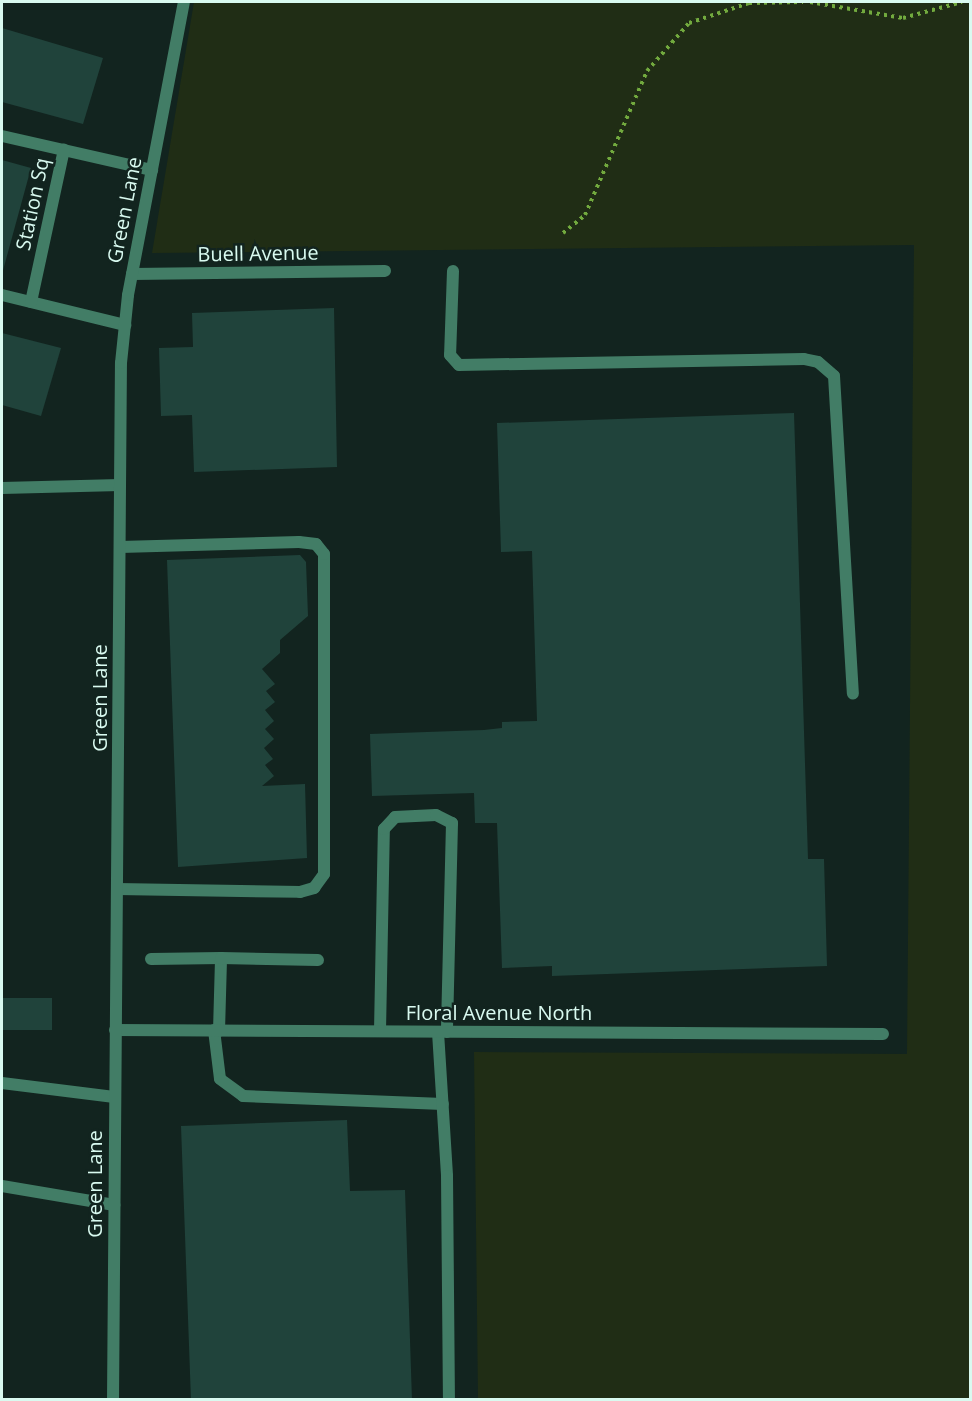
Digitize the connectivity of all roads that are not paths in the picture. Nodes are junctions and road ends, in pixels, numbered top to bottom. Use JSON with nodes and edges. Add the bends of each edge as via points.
{"nodes":[{"id":1,"x":184,"y":2,"type":"edge"},
{"id":2,"x":2,"y":136,"type":"edge"},
{"id":3,"x":64,"y":150,"type":"junction"},
{"id":4,"x":152,"y":170,"type":"junction"},
{"id":5,"x":385,"y":271,"type":"dead end"},
{"id":6,"x":453,"y":271,"type":"dead end"},
{"id":7,"x":132,"y":274,"type":"junction"},
{"id":8,"x":2,"y":295,"type":"edge"},
{"id":9,"x":31,"y":302,"type":"junction"},
{"id":10,"x":125,"y":325,"type":"junction"},
{"id":11,"x":120,"y":485,"type":"junction"},
{"id":12,"x":2,"y":488,"type":"edge"},
{"id":13,"x":120,"y":547,"type":"junction"},
{"id":14,"x":853,"y":693,"type":"dead end"},
{"id":15,"x":117,"y":889,"type":"junction"},
{"id":16,"x":221,"y":958,"type":"junction"},
{"id":17,"x":151,"y":959,"type":"dead end"},
{"id":18,"x":318,"y":960,"type":"dead end"},
{"id":19,"x":115,"y":1030,"type":"junction"},
{"id":20,"x":217,"y":1030,"type":"junction"},
{"id":21,"x":380,"y":1031,"type":"junction"},
{"id":22,"x":443,"y":1032,"type":"junction"},
{"id":23,"x":883,"y":1034,"type":"dead end"},
{"id":24,"x":2,"y":1083,"type":"edge"},
{"id":25,"x":114,"y":1097,"type":"junction"},
{"id":26,"x":443,"y":1104,"type":"junction"},
{"id":27,"x":2,"y":1188,"type":"edge"},
{"id":28,"x":114,"y":1204,"type":"junction"},
{"id":29,"x":113,"y":1400,"type":"edge"},
{"id":30,"x":449,"y":1400,"type":"edge"}],
"edges":[{"from":1,"to":4,"type":"street","name":"Green Lane"},
{"from":2,"to":3,"type":"street","name":"Station Sq"},
{"from":3,"to":4,"type":"street","name":"Station Sq"},
{"from":3,"to":9,"type":"street","name":"Station Sq"},
{"from":4,"to":7,"type":"street","name":"Green Lane"},
{"from":5,"to":7,"type":"street","name":"Buell Avenue"},
{"from":6,"to":14,"type":"street","via":[[450,354],[459,365],[804,359],[818,362],[834,376]]},
{"from":7,"to":10,"type":"street","name":"Green Lane"},
{"from":8,"to":9,"type":"street"},
{"from":9,"to":10,"type":"street"},
{"from":10,"to":11,"type":"street","name":"Green Lane"},
{"from":11,"to":12,"type":"street"},
{"from":11,"to":13,"type":"street","name":"Green Lane"},
{"from":13,"to":15,"type":"street","name":"Green Lane"},
{"from":13,"to":15,"type":"street","via":[[299,542],[316,544],[324,554],[324,874],[314,888],[300,892]]},
{"from":15,"to":19,"type":"street","name":"Green Lane"},
{"from":16,"to":17,"type":"street"},
{"from":16,"to":18,"type":"street"},
{"from":16,"to":20,"type":"street"},
{"from":19,"to":20,"type":"street","name":"Floral Avenue North"},
{"from":19,"to":25,"type":"street","name":"Green Lane"},
{"from":20,"to":21,"type":"street","name":"Floral Avenue North"},
{"from":20,"to":26,"type":"street","via":[[220,1080],[243,1096]]},
{"from":21,"to":22,"type":"street","name":"Floral Avenue North"},
{"from":21,"to":22,"type":"street","via":[[384,829],[395,818],[436,815],[452,823]]},
{"from":22,"to":23,"type":"street","name":"Floral Avenue North"},
{"from":22,"to":26,"type":"street"},
{"from":24,"to":25,"type":"street"},
{"from":25,"to":28,"type":"street","name":"Green Lane"},
{"from":26,"to":30,"type":"street"},
{"from":27,"to":28,"type":"street"},
{"from":28,"to":29,"type":"street","name":"Green Lane"}]}
